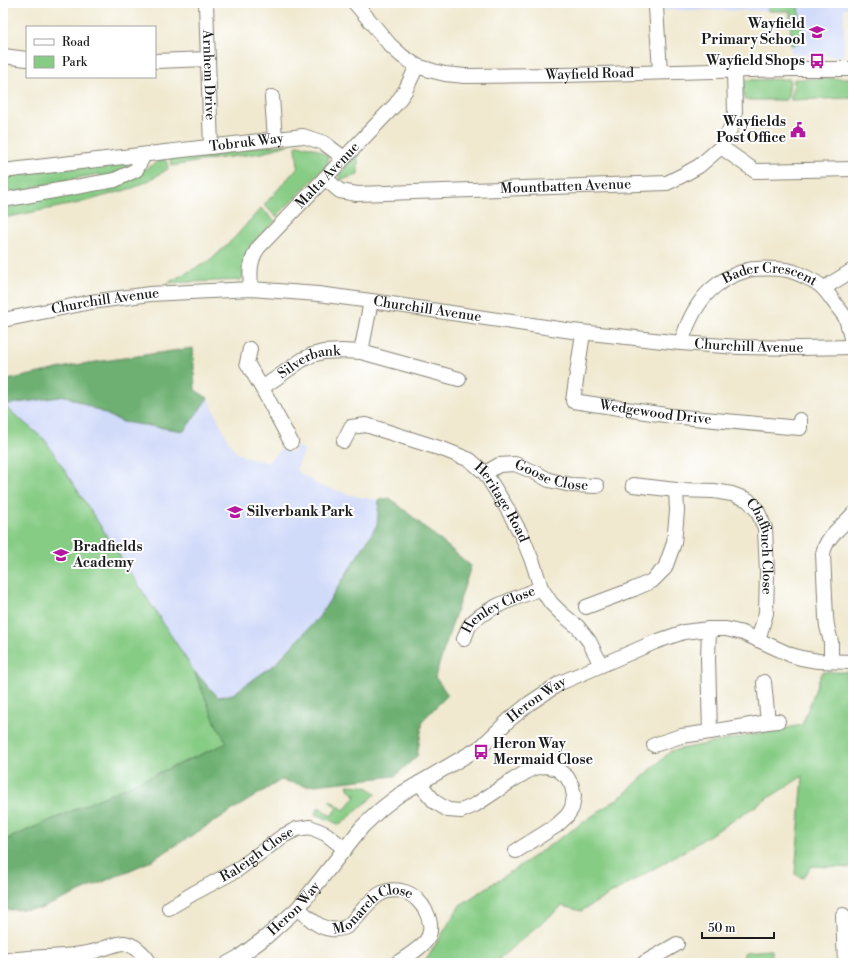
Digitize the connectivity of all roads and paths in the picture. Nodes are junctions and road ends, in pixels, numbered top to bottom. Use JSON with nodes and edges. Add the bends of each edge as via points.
{"nodes":[{"id":1,"x":206,"y":3,"type":"edge"},
{"id":2,"x":355,"y":3,"type":"edge"},
{"id":3,"x":654,"y":3,"type":"edge"},
{"id":4,"x":3,"y":56,"type":"edge"},
{"id":5,"x":26,"y":59,"type":"edge"},
{"id":6,"x":208,"y":59,"type":"junction"},
{"id":7,"x":156,"y":61,"type":"edge"},
{"id":8,"x":417,"y":66,"type":"junction"},
{"id":9,"x":853,"y":69,"type":"edge"},
{"id":10,"x":734,"y":71,"type":"junction"},
{"id":11,"x":660,"y":72,"type":"junction"},
{"id":12,"x":272,"y":97,"type":"dead end"},
{"id":13,"x":275,"y":139,"type":"junction"},
{"id":14,"x":211,"y":147,"type":"junction"},
{"id":15,"x":721,"y":147,"type":"junction"},
{"id":16,"x":144,"y":155,"type":"junction"},
{"id":17,"x":344,"y":158,"type":"junction"},
{"id":18,"x":853,"y":169,"type":"edge"},
{"id":19,"x":3,"y":172,"type":"edge"},
{"id":20,"x":325,"y":178,"type":"junction"},
{"id":21,"x":3,"y":200,"type":"edge"},
{"id":22,"x":853,"y":270,"type":"edge"},
{"id":23,"x":251,"y":289,"type":"junction"},
{"id":24,"x":824,"y":289,"type":"junction"},
{"id":25,"x":371,"y":301,"type":"junction"},
{"id":26,"x":3,"y":320,"type":"edge"},
{"id":27,"x":583,"y":333,"type":"junction"},
{"id":28,"x":681,"y":343,"type":"junction"},
{"id":29,"x":852,"y":347,"type":"edge"},
{"id":30,"x":250,"y":349,"type":"dead end"},
{"id":31,"x":361,"y":352,"type":"junction"},
{"id":32,"x":459,"y":379,"type":"dead end"},
{"id":33,"x":262,"y":388,"type":"junction"},
{"id":34,"x":800,"y":420,"type":"dead end"},
{"id":35,"x":344,"y":441,"type":"dead end"},
{"id":36,"x":291,"y":442,"type":"dead end"},
{"id":37,"x":485,"y":473,"type":"junction"},
{"id":38,"x":597,"y":486,"type":"dead end"},
{"id":39,"x":633,"y":486,"type":"dead end"},
{"id":40,"x":676,"y":490,"type":"junction"},
{"id":41,"x":853,"y":514,"type":"edge"},
{"id":42,"x":541,"y":588,"type":"junction"},
{"id":43,"x":586,"y":607,"type":"dead end"},
{"id":44,"x":709,"y":629,"type":"junction"},
{"id":45,"x":464,"y":639,"type":"dead end"},
{"id":46,"x":758,"y":640,"type":"junction"},
{"id":47,"x":831,"y":661,"type":"junction"},
{"id":48,"x":853,"y":662,"type":"edge"},
{"id":49,"x":601,"y":665,"type":"junction"},
{"id":50,"x":764,"y":682,"type":"dead end"},
{"id":51,"x":710,"y":732,"type":"junction"},
{"id":52,"x":654,"y":746,"type":"dead end"},
{"id":53,"x":419,"y":784,"type":"junction"},
{"id":54,"x":345,"y":849,"type":"junction"},
{"id":55,"x":516,"y":851,"type":"dead end"},
{"id":56,"x":169,"y":908,"type":"dead end"},
{"id":57,"x":298,"y":908,"type":"junction"},
{"id":58,"x":843,"y":915,"type":"dead end"},
{"id":59,"x":677,"y":944,"type":"dead end"},
{"id":60,"x":3,"y":961,"type":"edge"},
{"id":61,"x":150,"y":963,"type":"edge"},
{"id":62,"x":228,"y":963,"type":"edge"},
{"id":63,"x":397,"y":963,"type":"edge"},
{"id":64,"x":644,"y":963,"type":"edge"},
{"id":65,"x":844,"y":963,"type":"edge"}],
"edges":[{"from":1,"to":6,"type":"street","name":"Arnhem Drive"},
{"from":2,"to":8,"type":"street","name":"Wayfield Road","via":[[390,45]]},
{"from":3,"to":11,"type":"street"},
{"from":4,"to":5,"type":"street"},
{"from":6,"to":7,"type":"street"},
{"from":6,"to":14,"type":"street","name":"Arnhem Drive"},
{"from":8,"to":11,"type":"street","name":"Wayfield Road","via":[[464,76]]},
{"from":8,"to":17,"type":"street","name":"Malta Avenue","via":[[396,104]]},
{"from":9,"to":10,"type":"street","name":"Wayfield Road"},
{"from":10,"to":11,"type":"street","name":"Wayfield Road"},
{"from":10,"to":15,"type":"street","name":"Mountbatten Avenue","via":[[734,123]]},
{"from":12,"to":13,"type":"street"},
{"from":13,"to":14,"type":"street","name":"Tobruk Way"},
{"from":13,"to":17,"type":"street","name":"Tobruk Way","via":[[303,136],[324,143]]},
{"from":14,"to":16,"type":"street","name":"Tobruk Way"},
{"from":15,"to":18,"type":"street","via":[[755,171]]},
{"from":15,"to":20,"type":"street","name":"Mountbatten Avenue","via":[[699,166],[667,183],[357,194],[340,191]]},
{"from":16,"to":19,"type":"street","name":"Tobruk Way"},
{"from":16,"to":21,"type":"street","via":[[136,170],[115,180]]},
{"from":17,"to":20,"type":"street","name":"Malta Avenue"},
{"from":20,"to":23,"type":"street","name":"Malta Avenue","via":[[258,248],[250,272]]},
{"from":22,"to":24,"type":"street"},
{"from":23,"to":25,"type":"street","name":"Churchill Avenue"},
{"from":23,"to":26,"type":"street","name":"Churchill Avenue","via":[[150,294],[91,302]]},
{"from":24,"to":28,"type":"street","name":"Bader Crescent","via":[[791,271],[749,270],[732,276],[704,297],[693,313]]},
{"from":24,"to":29,"type":"street","name":"Bader Crescent","via":[[845,317]]},
{"from":25,"to":27,"type":"street","name":"Churchill Avenue"},
{"from":25,"to":31,"type":"street","name":"Silverbank"},
{"from":27,"to":28,"type":"street","name":"Churchill Avenue"},
{"from":27,"to":34,"type":"street","name":"Wedgewood Drive","via":[[573,401],[672,416],[800,428]]},
{"from":28,"to":29,"type":"street","name":"Churchill Avenue","via":[[739,347]]},
{"from":30,"to":33,"type":"street","via":[[247,363]]},
{"from":31,"to":32,"type":"street","name":"Silverbank"},
{"from":31,"to":33,"type":"street","name":"Silverbank","via":[[322,352],[312,355]]},
{"from":33,"to":36,"type":"street"},
{"from":35,"to":37,"type":"street","name":"Heritage Road","via":[[351,427],[366,425],[470,460]]},
{"from":37,"to":38,"type":"street","name":"Goose Close","via":[[499,465],[515,464],[549,480],[571,485]]},
{"from":37,"to":42,"type":"street","name":"Heritage Road","via":[[522,536]]},
{"from":39,"to":40,"type":"street","name":"Chaffinch Close"},
{"from":40,"to":43,"type":"street","via":[[674,543],[665,568],[652,581]]},
{"from":40,"to":46,"type":"street","name":"Chaffinch Close","via":[[732,494],[748,500],[758,510],[765,528],[767,572],[766,612]]},
{"from":41,"to":47,"type":"street","via":[[830,538],[823,554]]},
{"from":42,"to":45,"type":"street","name":"Henley Close","via":[[497,606],[479,617],[469,626]]},
{"from":42,"to":49,"type":"street","name":"Heritage Road","via":[[562,614],[578,626]]},
{"from":44,"to":46,"type":"street","name":"Heron Way","via":[[726,629]]},
{"from":44,"to":49,"type":"street","name":"Heron Way","via":[[684,632]]},
{"from":44,"to":51,"type":"street"},
{"from":46,"to":47,"type":"street","name":"Heron Way","via":[[796,657]]},
{"from":47,"to":48,"type":"street","name":"Heron Way"},
{"from":49,"to":53,"type":"street","name":"Heron Way","via":[[560,683],[509,720],[481,747]]},
{"from":50,"to":51,"type":"street","via":[[773,721]]},
{"from":51,"to":52,"type":"street","via":[[681,736]]},
{"from":53,"to":54,"type":"street","name":"Heron Way","via":[[381,809]]},
{"from":53,"to":55,"type":"street","via":[[435,802],[448,810],[461,811],[475,805],[533,768],[546,766],[557,769],[567,777],[572,786],[572,808],[556,826]]},
{"from":54,"to":56,"type":"street","name":"Raleigh Close","via":[[326,834],[310,827],[297,829],[283,836],[237,870]]},
{"from":54,"to":57,"type":"street","name":"Heron Way"},
{"from":57,"to":62,"type":"street","name":"Heron Way","via":[[266,937]]},
{"from":57,"to":63,"type":"street","name":"Monarch Close","via":[[313,922],[331,930],[346,927],[368,903],[383,892],[404,892],[415,897],[429,919],[430,931],[426,941]]},
{"from":58,"to":65,"type":"street"},
{"from":59,"to":64,"type":"street"},
{"from":60,"to":61,"type":"street","via":[[66,957],[124,943],[136,948]]}]}
